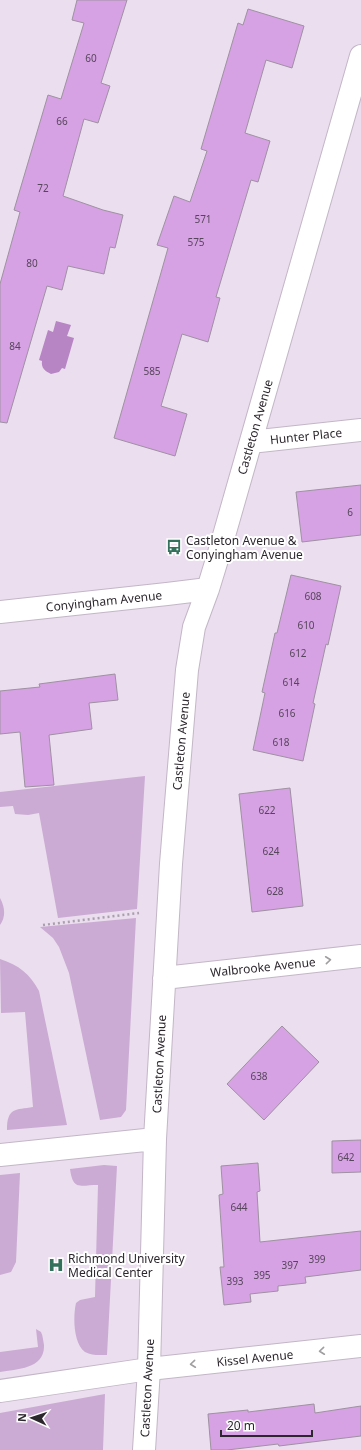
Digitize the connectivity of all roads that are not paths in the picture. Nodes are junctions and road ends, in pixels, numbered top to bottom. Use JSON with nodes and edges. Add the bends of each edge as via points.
{"nodes":[{"id":1,"x":361,"y":56,"type":"edge"},
{"id":2,"x":361,"y":430,"type":"edge"},
{"id":3,"x":251,"y":442,"type":"junction"},
{"id":4,"x":208,"y":589,"type":"junction"},
{"id":5,"x":0,"y":612,"type":"edge"},
{"id":6,"x":361,"y":956,"type":"edge"},
{"id":7,"x":164,"y":978,"type":"junction"},
{"id":8,"x":155,"y":1139,"type":"junction"},
{"id":9,"x":0,"y":1155,"type":"edge"},
{"id":10,"x":361,"y":1346,"type":"edge"},
{"id":11,"x":149,"y":1369,"type":"junction"},
{"id":12,"x":0,"y":1391,"type":"edge"},
{"id":13,"x":144,"y":1450,"type":"edge"}],
"edges":[{"from":1,"to":3,"type":"street","name":"Castleton Avenue"},
{"from":2,"to":3,"type":"street","name":"Hunter Place"},
{"from":3,"to":4,"type":"street","name":"Castleton Avenue"},
{"from":4,"to":5,"type":"street","name":"Conyingham Avenue"},
{"from":4,"to":7,"type":"street","name":"Castleton Avenue","via":[[194,627],[187,670]]},
{"from":7,"to":6,"type":"street","name":"Walbrooke Avenue","one_way":true},
{"from":7,"to":8,"type":"street","name":"Castleton Avenue"},
{"from":8,"to":9,"type":"street"},
{"from":8,"to":11,"type":"street","name":"Castleton Avenue"},
{"from":10,"to":11,"type":"street","name":"Kissel Avenue","one_way":true},
{"from":11,"to":12,"type":"street","name":"Kissel Avenue"},
{"from":11,"to":13,"type":"street","name":"Castleton Avenue"}]}
